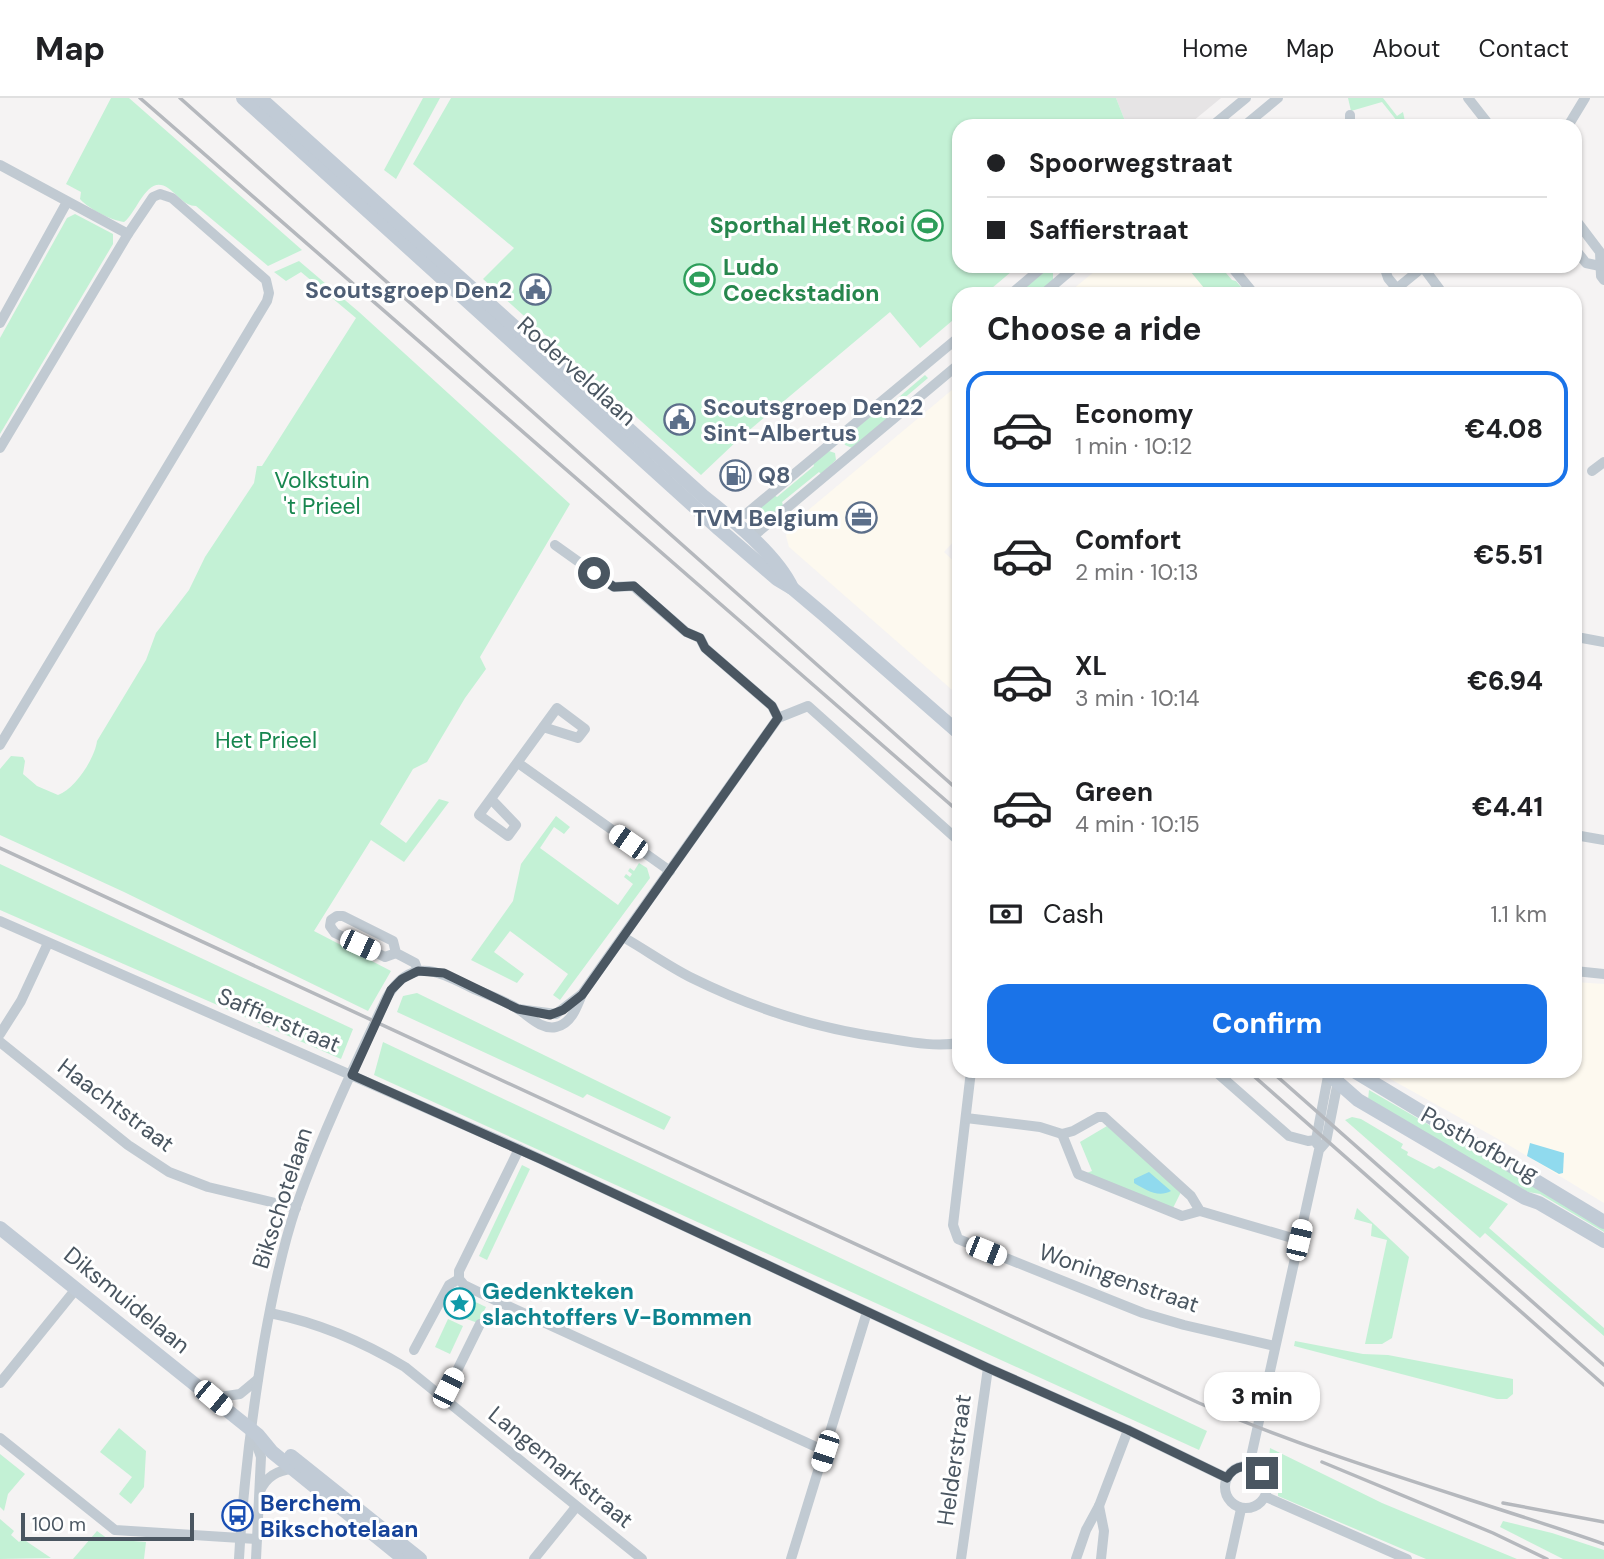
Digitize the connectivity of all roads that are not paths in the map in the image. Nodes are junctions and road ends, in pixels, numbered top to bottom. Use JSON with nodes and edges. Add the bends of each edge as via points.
{"nodes":[{"id":1,"x":243,"y":98,"type":"edge"},
{"id":2,"x":260,"y":98,"type":"edge"},
{"id":3,"x":1246,"y":98,"type":"edge"},
{"id":4,"x":1252,"y":98,"type":"edge"},
{"id":5,"x":1278,"y":98,"type":"edge"},
{"id":6,"x":1468,"y":98,"type":"edge"},
{"id":7,"x":1585,"y":98,"type":"edge"},
{"id":8,"x":1263,"y":110,"type":"junction"},
{"id":9,"x":1220,"y":119,"type":"edge"},
{"id":10,"x":1252,"y":119,"type":"edge"},
{"id":11,"x":1484,"y":119,"type":"edge"},
{"id":12,"x":1572,"y":119,"type":"edge"},
{"id":13,"x":0,"y":164,"type":"edge"},
{"id":14,"x":66,"y":202,"type":"junction"},
{"id":15,"x":1582,"y":228,"type":"edge"},
{"id":16,"x":128,"y":234,"type":"junction"},
{"id":17,"x":1582,"y":258,"type":"edge"},
{"id":18,"x":1600,"y":266,"type":"junction"},
{"id":19,"x":1036,"y":273,"type":"edge"},
{"id":20,"x":1061,"y":273,"type":"edge"},
{"id":21,"x":1068,"y":273,"type":"edge"},
{"id":22,"x":1237,"y":273,"type":"edge"},
{"id":23,"x":1416,"y":273,"type":"edge"},
{"id":24,"x":1064,"y":276,"type":"junction"},
{"id":25,"x":1604,"y":280,"type":"edge"},
{"id":26,"x":1019,"y":287,"type":"edge"},
{"id":27,"x":1051,"y":287,"type":"edge"},
{"id":28,"x":1248,"y":287,"type":"edge"},
{"id":29,"x":1399,"y":287,"type":"edge"},
{"id":30,"x":0,"y":323,"type":"edge"},
{"id":31,"x":952,"y":343,"type":"edge"},
{"id":32,"x":952,"y":370,"type":"edge"},
{"id":33,"x":833,"y":442,"type":"junction"},
{"id":34,"x":0,"y":448,"type":"edge"},
{"id":35,"x":846,"y":457,"type":"junction"},
{"id":36,"x":1604,"y":462,"type":"edge"},
{"id":37,"x":1604,"y":473,"type":"edge"},
{"id":38,"x":741,"y":519,"type":"junction"},
{"id":39,"x":725,"y":535,"type":"junction"},
{"id":40,"x":746,"y":543,"type":"junction"},
{"id":41,"x":555,"y":545,"type":"dead end"},
{"id":42,"x":1582,"y":638,"type":"dead end"},
{"id":43,"x":1604,"y":642,"type":"edge"},
{"id":44,"x":778,"y":718,"type":"junction"},
{"id":45,"x":543,"y":727,"type":"dead end"},
{"id":46,"x":952,"y":727,"type":"edge"},
{"id":47,"x":0,"y":746,"type":"edge"},
{"id":48,"x":518,"y":763,"type":"junction"},
{"id":49,"x":491,"y":799,"type":"dead end"},
{"id":50,"x":952,"y":835,"type":"edge"},
{"id":51,"x":1582,"y":836,"type":"edge"},
{"id":52,"x":1604,"y":840,"type":"edge"},
{"id":53,"x":670,"y":871,"type":"junction"},
{"id":54,"x":0,"y":921,"type":"edge"},
{"id":55,"x":623,"y":937,"type":"junction"},
{"id":56,"x":48,"y":943,"type":"junction"},
{"id":57,"x":396,"y":953,"type":"junction"},
{"id":58,"x":418,"y":971,"type":"junction"},
{"id":59,"x":1582,"y":972,"type":"edge"},
{"id":60,"x":1604,"y":974,"type":"edge"},
{"id":61,"x":582,"y":995,"type":"junction"},
{"id":62,"x":518,"y":1009,"type":"junction"},
{"id":63,"x":0,"y":1034,"type":"edge"},
{"id":64,"x":0,"y":1042,"type":"edge"},
{"id":65,"x":952,"y":1044,"type":"edge"},
{"id":66,"x":352,"y":1075,"type":"junction"},
{"id":67,"x":970,"y":1078,"type":"edge"},
{"id":68,"x":1223,"y":1078,"type":"edge"},
{"id":69,"x":1366,"y":1078,"type":"edge"},
{"id":70,"x":1331,"y":1079,"type":"edge"},
{"id":71,"x":966,"y":1118,"type":"junction"},
{"id":72,"x":1062,"y":1134,"type":"junction"},
{"id":73,"x":1315,"y":1143,"type":"junction"},
{"id":74,"x":519,"y":1149,"type":"junction"},
{"id":75,"x":296,"y":1208,"type":"junction"},
{"id":76,"x":1200,"y":1210,"type":"junction"},
{"id":77,"x":1604,"y":1222,"type":"edge"},
{"id":78,"x":0,"y":1228,"type":"edge"},
{"id":79,"x":1299,"y":1240,"type":"junction"},
{"id":80,"x":1604,"y":1241,"type":"edge"},
{"id":81,"x":459,"y":1279,"type":"junction"},
{"id":82,"x":76,"y":1289,"type":"junction"},
{"id":83,"x":867,"y":1312,"type":"junction"},
{"id":84,"x":270,"y":1313,"type":"junction"},
{"id":85,"x":480,"y":1324,"type":"dead end"},
{"id":86,"x":1275,"y":1346,"type":"junction"},
{"id":87,"x":414,"y":1350,"type":"dead end"},
{"id":88,"x":988,"y":1368,"type":"junction"},
{"id":89,"x":258,"y":1379,"type":"junction"},
{"id":90,"x":0,"y":1383,"type":"edge"},
{"id":91,"x":444,"y":1397,"type":"junction"},
{"id":92,"x":213,"y":1398,"type":"junction"},
{"id":93,"x":1128,"y":1430,"type":"junction"},
{"id":94,"x":254,"y":1432,"type":"junction"},
{"id":95,"x":0,"y":1438,"type":"edge"},
{"id":96,"x":825,"y":1451,"type":"junction"},
{"id":97,"x":1250,"y":1466,"type":"junction"},
{"id":98,"x":293,"y":1469,"type":"junction"},
{"id":99,"x":1227,"y":1478,"type":"junction"},
{"id":100,"x":259,"y":1493,"type":"junction"},
{"id":101,"x":1265,"y":1497,"type":"junction"},
{"id":102,"x":1099,"y":1506,"type":"junction"},
{"id":103,"x":576,"y":1507,"type":"junction"},
{"id":104,"x":1241,"y":1508,"type":"junction"},
{"id":105,"x":240,"y":1538,"type":"junction"},
{"id":106,"x":257,"y":1539,"type":"junction"},
{"id":107,"x":239,"y":1559,"type":"edge"},
{"id":108,"x":256,"y":1559,"type":"edge"},
{"id":109,"x":404,"y":1559,"type":"edge"},
{"id":110,"x":420,"y":1559,"type":"edge"},
{"id":111,"x":534,"y":1559,"type":"edge"},
{"id":112,"x":642,"y":1559,"type":"edge"},
{"id":113,"x":790,"y":1559,"type":"edge"},
{"id":114,"x":961,"y":1559,"type":"edge"},
{"id":115,"x":1076,"y":1559,"type":"edge"},
{"id":116,"x":1101,"y":1559,"type":"edge"},
{"id":117,"x":1230,"y":1559,"type":"edge"},
{"id":118,"x":1407,"y":1559,"type":"edge"}],
"edges":[{"from":1,"to":39,"type":"street","name":"Roderveldlaan"},
{"from":2,"to":38,"type":"street","name":"Roderveldlaan"},
{"from":3,"to":9,"type":"street"},
{"from":4,"to":8,"type":"street"},
{"from":5,"to":8,"type":"street"},
{"from":6,"to":11,"type":"street"},
{"from":7,"to":12,"type":"street"},
{"from":8,"to":10,"type":"street"},
{"from":13,"to":14,"type":"street"},
{"from":14,"to":16,"type":"street"},
{"from":14,"to":30,"type":"street"},
{"from":15,"to":18,"type":"street","via":[[1600,252]]},
{"from":16,"to":34,"type":"street"},
{"from":16,"to":47,"type":"street","via":[[153,197],[172,198],[260,274],[269,293]]},
{"from":17,"to":18,"type":"street"},
{"from":18,"to":25,"type":"street"},
{"from":19,"to":26,"type":"street"},
{"from":20,"to":24,"type":"street"},
{"from":21,"to":24,"type":"street"},
{"from":22,"to":28,"type":"street"},
{"from":23,"to":29,"type":"street"},
{"from":24,"to":27,"type":"street"},
{"from":31,"to":33,"type":"street"},
{"from":32,"to":35,"type":"street"},
{"from":33,"to":35,"type":"street"},
{"from":33,"to":38,"type":"street"},
{"from":35,"to":40,"type":"street"},
{"from":36,"to":37,"type":"street","via":[[1592,471]]},
{"from":38,"to":39,"type":"street"},
{"from":38,"to":40,"type":"street","name":"Roderveldlaan"},
{"from":39,"to":40,"type":"street","name":"Roderveldlaan"},
{"from":40,"to":46,"type":"street","name":"Roderveldlaan","via":[[784,571],[792,588]]},
{"from":41,"to":44,"type":"street","via":[[614,587],[634,586],[686,632],[700,638],[705,648],[772,706]]},
{"from":42,"to":43,"type":"street"},
{"from":44,"to":50,"type":"street","via":[[808,706]]},
{"from":44,"to":53,"type":"street"},
{"from":45,"to":48,"type":"street"},
{"from":48,"to":49,"type":"street"},
{"from":48,"to":53,"type":"street"},
{"from":51,"to":52,"type":"street"},
{"from":53,"to":55,"type":"street"},
{"from":54,"to":56,"type":"street","name":"Saffierstraat"},
{"from":55,"to":61,"type":"street"},
{"from":55,"to":65,"type":"street","via":[[690,977],[797,1021],[850,1033]]},
{"from":56,"to":63,"type":"street"},
{"from":56,"to":66,"type":"street","name":"Saffierstraat"},
{"from":57,"to":57,"type":"street","via":[[393,941],[343,916],[331,920],[335,933],[385,957]]},
{"from":57,"to":58,"type":"street","via":[[415,963]]},
{"from":58,"to":62,"type":"street","via":[[444,973]]},
{"from":58,"to":66,"type":"street","name":"Bikschotelaan","via":[[391,990]]},
{"from":59,"to":60,"type":"street"},
{"from":61,"to":62,"type":"street","via":[[559,1013]]},
{"from":61,"to":62,"type":"street","via":[[568,1021],[556,1027],[541,1024]]},
{"from":64,"to":75,"type":"street","name":"Haachtstraat","via":[[128,1145],[169,1171],[208,1187]]},
{"from":66,"to":74,"type":"street","name":"Saffierstraat"},
{"from":66,"to":75,"type":"street","name":"Bikschotelaan"},
{"from":67,"to":71,"type":"street"},
{"from":68,"to":73,"type":"street","via":[[1289,1136]]},
{"from":69,"to":77,"type":"street","name":"Posthofbrug"},
{"from":70,"to":73,"type":"street"},
{"from":70,"to":80,"type":"street","name":"Posthofbrug","via":[[1361,1102]]},
{"from":71,"to":72,"type":"street"},
{"from":71,"to":86,"type":"street","name":"Woningenstraat","via":[[953,1225],[962,1242],[1133,1309]]},
{"from":72,"to":76,"type":"street","via":[[1078,1174],[1182,1216]]},
{"from":72,"to":76,"type":"street","via":[[1104,1117],[1191,1196]]},
{"from":73,"to":79,"type":"street"},
{"from":74,"to":81,"type":"street"},
{"from":74,"to":83,"type":"street","name":"Saffierstraat"},
{"from":75,"to":84,"type":"street","name":"Bikschotelaan"},
{"from":76,"to":79,"type":"street"},
{"from":78,"to":82,"type":"street","name":"Diksmuidelaan"},
{"from":79,"to":86,"type":"street"},
{"from":81,"to":87,"type":"street","via":[[449,1285]]},
{"from":81,"to":96,"type":"street"},
{"from":82,"to":90,"type":"street"},
{"from":82,"to":92,"type":"street","name":"Diksmuidelaan"},
{"from":83,"to":88,"type":"street","name":"Saffierstraat"},
{"from":83,"to":96,"type":"street"},
{"from":84,"to":89,"type":"street","name":"Bikschotelaan"},
{"from":84,"to":91,"type":"street","name":"Langemarkstraat","via":[[310,1322],[373,1348]]},
{"from":85,"to":91,"type":"street"},
{"from":86,"to":97,"type":"street"},
{"from":88,"to":93,"type":"street","name":"Saffierstraat"},
{"from":88,"to":114,"type":"street","name":"Helderstraat"},
{"from":89,"to":92,"type":"street","via":[[240,1394]]},
{"from":89,"to":94,"type":"street","name":"Bikschotelaan"},
{"from":91,"to":103,"type":"street","name":"Langemarkstraat"},
{"from":92,"to":94,"type":"street","name":"Diksmuidelaan"},
{"from":93,"to":99,"type":"street","name":"Saffierstraat"},
{"from":93,"to":102,"type":"street"},
{"from":94,"to":98,"type":"street","name":"Diksmuidelaan"},
{"from":94,"to":100,"type":"street","name":"Bikschotelaan","via":[[261,1457]]},
{"from":94,"to":105,"type":"street","name":"Bikschotelaan"},
{"from":94,"to":110,"type":"street","name":"Diksmuidelaan","via":[[274,1442]]},
{"from":95,"to":105,"type":"street","via":[[116,1530]]},
{"from":96,"to":113,"type":"street"},
{"from":97,"to":99,"type":"street","via":[[1234,1469]]},
{"from":97,"to":101,"type":"street","via":[[1264,1475]]},
{"from":98,"to":100,"type":"street","via":[[267,1478]]},
{"from":98,"to":109,"type":"street","name":"Diksmuidelaan"},
{"from":99,"to":104,"type":"street","via":[[1227,1497]]},
{"from":100,"to":106,"type":"street","name":"Bikschotelaan"},
{"from":101,"to":104,"type":"street","via":[[1258,1506]]},
{"from":101,"to":118,"type":"street"},
{"from":102,"to":115,"type":"street"},
{"from":102,"to":116,"type":"street","via":[[1104,1531]]},
{"from":103,"to":111,"type":"street"},
{"from":103,"to":112,"type":"street","name":"Langemarkstraat"},
{"from":104,"to":117,"type":"street"},
{"from":105,"to":106,"type":"street"},
{"from":105,"to":107,"type":"street","name":"Bikschotelaan"},
{"from":106,"to":108,"type":"street","name":"Bikschotelaan"}]}
